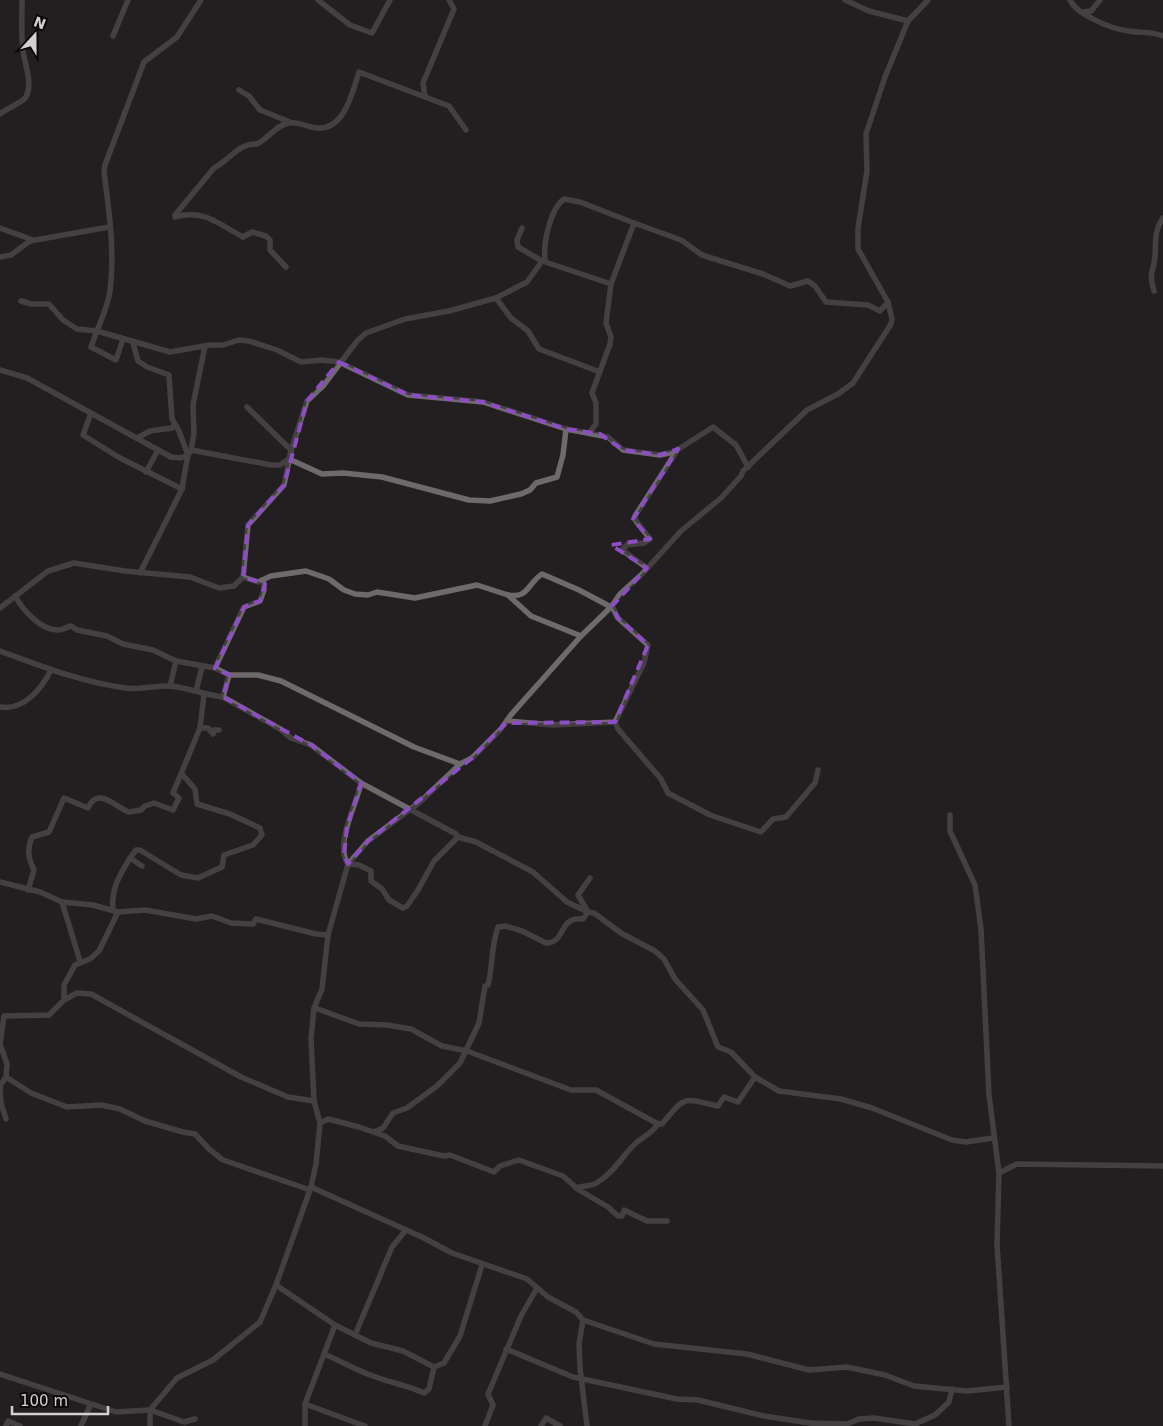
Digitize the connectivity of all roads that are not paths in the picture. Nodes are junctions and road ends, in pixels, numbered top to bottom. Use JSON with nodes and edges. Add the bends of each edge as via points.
{"nodes":[{"id":1,"x":22,"y":0,"type":"edge"},
{"id":2,"x":128,"y":0,"type":"edge"},
{"id":3,"x":201,"y":0,"type":"edge"},
{"id":4,"x":318,"y":0,"type":"edge"},
{"id":5,"x":390,"y":0,"type":"edge"},
{"id":6,"x":449,"y":0,"type":"edge"},
{"id":7,"x":845,"y":0,"type":"edge"},
{"id":8,"x":928,"y":0,"type":"edge"},
{"id":9,"x":1070,"y":0,"type":"edge"},
{"id":10,"x":1100,"y":0,"type":"edge"},
{"id":11,"x":1083,"y":12,"type":"junction"},
{"id":12,"x":908,"y":21,"type":"junction"},
{"id":13,"x":113,"y":36,"type":"dead end"},
{"id":14,"x":1163,"y":36,"type":"edge"},
{"id":15,"x":239,"y":90,"type":"dead end"},
{"id":16,"x":425,"y":97,"type":"junction"},
{"id":17,"x":0,"y":114,"type":"edge"},
{"id":18,"x":290,"y":122,"type":"junction"},
{"id":19,"x":466,"y":130,"type":"dead end"},
{"id":20,"x":1163,"y":218,"type":"edge"},
{"id":21,"x":634,"y":224,"type":"junction"},
{"id":22,"x":109,"y":227,"type":"junction"},
{"id":23,"x":0,"y":228,"type":"edge"},
{"id":24,"x":522,"y":228,"type":"dead end"},
{"id":25,"x":35,"y":240,"type":"junction"},
{"id":26,"x":0,"y":258,"type":"edge"},
{"id":27,"x":543,"y":260,"type":"junction"},
{"id":28,"x":286,"y":267,"type":"dead end"},
{"id":29,"x":610,"y":284,"type":"junction"},
{"id":30,"x":1154,"y":291,"type":"dead end"},
{"id":31,"x":496,"y":298,"type":"junction"},
{"id":32,"x":21,"y":301,"type":"dead end"},
{"id":33,"x":888,"y":302,"type":"junction"},
{"id":34,"x":97,"y":331,"type":"junction"},
{"id":35,"x":124,"y":339,"type":"junction"},
{"id":36,"x":133,"y":343,"type":"junction"},
{"id":37,"x":205,"y":346,"type":"junction"},
{"id":38,"x":339,"y":362,"type":"junction"},
{"id":39,"x":0,"y":370,"type":"edge"},
{"id":40,"x":600,"y":372,"type":"junction"},
{"id":41,"x":247,"y":407,"type":"dead end"},
{"id":42,"x":90,"y":413,"type":"junction"},
{"id":43,"x":174,"y":425,"type":"junction"},
{"id":44,"x":566,"y":429,"type":"junction"},
{"id":45,"x":590,"y":432,"type":"junction"},
{"id":46,"x":137,"y":438,"type":"junction"},
{"id":47,"x":678,"y":449,"type":"junction"},
{"id":48,"x":158,"y":450,"type":"junction"},
{"id":49,"x":291,"y":450,"type":"junction"},
{"id":50,"x":189,"y":452,"type":"junction"},
{"id":51,"x":289,"y":459,"type":"junction"},
{"id":52,"x":748,"y":467,"type":"junction"},
{"id":53,"x":146,"y":472,"type":"junction"},
{"id":54,"x":182,"y":489,"type":"junction"},
{"id":55,"x":647,"y":568,"type":"junction"},
{"id":56,"x":140,"y":573,"type":"junction"},
{"id":57,"x":243,"y":577,"type":"junction"},
{"id":58,"x":263,"y":580,"type":"junction"},
{"id":59,"x":508,"y":595,"type":"junction"},
{"id":60,"x":15,"y":596,"type":"junction"},
{"id":61,"x":612,"y":606,"type":"junction"},
{"id":62,"x":0,"y":608,"type":"edge"},
{"id":63,"x":581,"y":636,"type":"junction"},
{"id":64,"x":0,"y":651,"type":"edge"},
{"id":65,"x":176,"y":661,"type":"junction"},
{"id":66,"x":202,"y":666,"type":"junction"},
{"id":67,"x":215,"y":668,"type":"junction"},
{"id":68,"x":51,"y":670,"type":"junction"},
{"id":69,"x":229,"y":675,"type":"junction"},
{"id":70,"x":170,"y":686,"type":"junction"},
{"id":71,"x":196,"y":691,"type":"junction"},
{"id":72,"x":204,"y":695,"type":"junction"},
{"id":73,"x":223,"y":697,"type":"junction"},
{"id":74,"x":0,"y":707,"type":"edge"},
{"id":75,"x":507,"y":722,"type":"junction"},
{"id":76,"x":615,"y":722,"type":"junction"},
{"id":77,"x":200,"y":728,"type":"junction"},
{"id":78,"x":218,"y":730,"type":"dead end"},
{"id":79,"x":460,"y":764,"type":"junction"},
{"id":80,"x":818,"y":770,"type":"dead end"},
{"id":81,"x":182,"y":774,"type":"junction"},
{"id":82,"x":361,"y":783,"type":"junction"},
{"id":83,"x":409,"y":810,"type":"junction"},
{"id":84,"x":950,"y":815,"type":"dead end"},
{"id":85,"x":458,"y":837,"type":"junction"},
{"id":86,"x":130,"y":858,"type":"junction"},
{"id":87,"x":348,"y":864,"type":"junction"},
{"id":88,"x":142,"y":866,"type":"dead end"},
{"id":89,"x":590,"y":878,"type":"dead end"},
{"id":90,"x":0,"y":882,"type":"edge"},
{"id":91,"x":28,"y":890,"type":"junction"},
{"id":92,"x":62,"y":902,"type":"junction"},
{"id":93,"x":115,"y":911,"type":"junction"},
{"id":94,"x":588,"y":912,"type":"junction"},
{"id":95,"x":328,"y":935,"type":"junction"},
{"id":96,"x":80,"y":961,"type":"junction"},
{"id":97,"x":64,"y":1000,"type":"junction"},
{"id":98,"x":314,"y":1008,"type":"junction"},
{"id":99,"x":2,"y":1015,"type":"edge"},
{"id":100,"x":467,"y":1051,"type":"junction"},
{"id":101,"x":6,"y":1077,"type":"junction"},
{"id":102,"x":755,"y":1077,"type":"junction"},
{"id":103,"x":314,"y":1102,"type":"junction"},
{"id":104,"x":6,"y":1119,"type":"dead end"},
{"id":105,"x":320,"y":1122,"type":"junction"},
{"id":106,"x":658,"y":1124,"type":"junction"},
{"id":107,"x":374,"y":1132,"type":"junction"},
{"id":108,"x":993,"y":1138,"type":"junction"},
{"id":109,"x":1163,"y":1166,"type":"edge"},
{"id":110,"x":999,"y":1173,"type":"junction"},
{"id":111,"x":310,"y":1188,"type":"junction"},
{"id":112,"x":576,"y":1188,"type":"junction"},
{"id":113,"x":667,"y":1221,"type":"dead end"},
{"id":114,"x":406,"y":1230,"type":"junction"},
{"id":115,"x":482,"y":1265,"type":"junction"},
{"id":116,"x":276,"y":1286,"type":"junction"},
{"id":117,"x":537,"y":1288,"type":"junction"},
{"id":118,"x":583,"y":1320,"type":"junction"},
{"id":119,"x":335,"y":1324,"type":"junction"},
{"id":120,"x":355,"y":1335,"type":"junction"},
{"id":121,"x":506,"y":1349,"type":"junction"},
{"id":122,"x":324,"y":1354,"type":"junction"},
{"id":123,"x":434,"y":1367,"type":"junction"},
{"id":124,"x":0,"y":1374,"type":"edge"},
{"id":125,"x":582,"y":1379,"type":"junction"},
{"id":126,"x":1007,"y":1388,"type":"junction"},
{"id":127,"x":952,"y":1389,"type":"junction"},
{"id":128,"x":306,"y":1404,"type":"junction"},
{"id":129,"x":90,"y":1406,"type":"junction"},
{"id":130,"x":150,"y":1410,"type":"junction"},
{"id":131,"x":195,"y":1418,"type":"dead end"},
{"id":132,"x":808,"y":1424,"type":"edge"},
{"id":133,"x":6,"y":1426,"type":"edge"},
{"id":134,"x":20,"y":1426,"type":"edge"},
{"id":135,"x":82,"y":1426,"type":"edge"},
{"id":136,"x":150,"y":1426,"type":"edge"},
{"id":137,"x":306,"y":1426,"type":"edge"},
{"id":138,"x":365,"y":1426,"type":"edge"},
{"id":139,"x":485,"y":1426,"type":"edge"},
{"id":140,"x":541,"y":1426,"type":"edge"},
{"id":141,"x":560,"y":1426,"type":"edge"},
{"id":142,"x":587,"y":1426,"type":"edge"},
{"id":143,"x":1010,"y":1426,"type":"edge"}],
"edges":[{"from":1,"to":17,"type":"street","via":[[26,95],[21,102]]},
{"from":2,"to":13,"type":"street"},
{"from":3,"to":22,"type":"street","via":[[178,38],[144,62],[138,73],[104,172],[110,209]]},
{"from":4,"to":5,"type":"street","via":[[350,24],[372,33]]},
{"from":6,"to":16,"type":"street","via":[[454,9],[423,83]]},
{"from":7,"to":12,"type":"street","via":[[869,11]]},
{"from":8,"to":12,"type":"street"},
{"from":9,"to":11,"type":"street"},
{"from":10,"to":11,"type":"street","via":[[1091,11]]},
{"from":11,"to":14,"type":"street","via":[[1093,20],[1127,32]]},
{"from":12,"to":33,"type":"street","via":[[866,134],[867,171],[858,228],[858,249]]},
{"from":15,"to":18,"type":"street","via":[[260,110]]},
{"from":16,"to":18,"type":"street","via":[[359,72],[341,116],[332,124],[320,129]]},
{"from":16,"to":19,"type":"street","via":[[449,106]]},
{"from":18,"to":28,"type":"street","via":[[257,144],[241,147],[214,168],[174,216],[210,217],[243,236],[252,232],[266,236],[270,240],[270,250]]},
{"from":20,"to":30,"type":"street","via":[[1154,235],[1155,257],[1150,276]]},
{"from":21,"to":27,"type":"street","via":[[580,202],[564,199],[548,230]]},
{"from":21,"to":29,"type":"street"},
{"from":21,"to":33,"type":"street","via":[[681,240],[702,255],[790,286],[808,281],[826,302],[868,305],[880,311]]},
{"from":22,"to":25,"type":"street"},
{"from":22,"to":34,"type":"street","via":[[110,292]]},
{"from":23,"to":25,"type":"street"},
{"from":24,"to":27,"type":"street","via":[[518,247]]},
{"from":25,"to":26,"type":"street"},
{"from":27,"to":29,"type":"street"},
{"from":27,"to":31,"type":"street","via":[[527,282]]},
{"from":29,"to":40,"type":"street","via":[[606,323],[611,337]]},
{"from":31,"to":38,"type":"street","via":[[405,319],[366,333]]},
{"from":31,"to":40,"type":"street","via":[[511,318],[528,331],[539,349]]},
{"from":32,"to":34,"type":"street","via":[[49,304],[63,320],[77,329]]},
{"from":33,"to":52,"type":"street","via":[[891,324],[853,383],[807,410]]},
{"from":34,"to":35,"type":"street"},
{"from":34,"to":35,"type":"street","via":[[91,347],[116,360]]},
{"from":35,"to":36,"type":"street"},
{"from":36,"to":37,"type":"street","via":[[170,352]]},
{"from":36,"to":43,"type":"street","via":[[138,361],[169,375]]},
{"from":37,"to":38,"type":"street","via":[[249,341],[278,350],[301,362]]},
{"from":37,"to":50,"type":"street","via":[[193,405],[194,433]]},
{"from":38,"to":44,"type":"street","via":[[408,395],[482,402]]},
{"from":38,"to":49,"type":"street","via":[[307,401]]},
{"from":39,"to":42,"type":"street","via":[[27,378]]},
{"from":40,"to":45,"type":"street","via":[[592,393],[596,403],[596,424]]},
{"from":41,"to":49,"type":"street"},
{"from":42,"to":46,"type":"street"},
{"from":42,"to":53,"type":"street","via":[[83,435]]},
{"from":43,"to":46,"type":"street"},
{"from":43,"to":50,"type":"street"},
{"from":44,"to":45,"type":"street"},
{"from":44,"to":51,"type":"street","via":[[557,477],[536,483],[521,494],[490,501],[469,500],[382,477],[322,474]]},
{"from":45,"to":47,"type":"street","via":[[608,436],[623,450],[660,455]]},
{"from":46,"to":48,"type":"street"},
{"from":47,"to":52,"type":"street","via":[[713,427],[736,446]]},
{"from":47,"to":55,"type":"street","via":[[635,516],[650,539],[627,545],[622,550]]},
{"from":48,"to":50,"type":"street","via":[[180,458]]},
{"from":48,"to":53,"type":"street"},
{"from":49,"to":51,"type":"street"},
{"from":50,"to":51,"type":"street","via":[[271,465],[280,465]]},
{"from":50,"to":54,"type":"street"},
{"from":51,"to":57,"type":"street","via":[[284,485],[248,525]]},
{"from":52,"to":55,"type":"street","via":[[721,498],[681,531]]},
{"from":53,"to":54,"type":"street"},
{"from":54,"to":56,"type":"street"},
{"from":55,"to":61,"type":"street"},
{"from":56,"to":57,"type":"street","via":[[190,577],[219,588],[234,586]]},
{"from":56,"to":60,"type":"street","via":[[69,563],[48,571]]},
{"from":57,"to":58,"type":"street","via":[[258,582]]},
{"from":58,"to":59,"type":"street","via":[[306,572],[324,577],[355,594],[377,592],[414,598],[477,585]]},
{"from":58,"to":67,"type":"street","via":[[260,601],[244,607]]},
{"from":59,"to":61,"type":"street","via":[[521,596],[528,592],[542,574]]},
{"from":59,"to":63,"type":"street","via":[[531,616]]},
{"from":60,"to":62,"type":"street"},
{"from":60,"to":65,"type":"street","via":[[23,610],[47,627],[59,630],[70,626],[123,644],[153,650]]},
{"from":61,"to":63,"type":"street"},
{"from":61,"to":76,"type":"street","via":[[618,618],[648,645],[644,663]]},
{"from":63,"to":75,"type":"street"},
{"from":64,"to":68,"type":"street"},
{"from":65,"to":66,"type":"street"},
{"from":65,"to":70,"type":"street"},
{"from":66,"to":67,"type":"street"},
{"from":66,"to":71,"type":"street"},
{"from":67,"to":69,"type":"street"},
{"from":68,"to":70,"type":"street","via":[[86,682],[127,688]]},
{"from":68,"to":74,"type":"street","via":[[25,702]]},
{"from":69,"to":73,"type":"street"},
{"from":69,"to":79,"type":"street","via":[[258,675],[281,681],[414,747]]},
{"from":70,"to":71,"type":"street"},
{"from":71,"to":72,"type":"street"},
{"from":72,"to":73,"type":"street"},
{"from":72,"to":77,"type":"street"},
{"from":73,"to":82,"type":"street","via":[[291,738],[311,746]]},
{"from":75,"to":76,"type":"street","via":[[553,725]]},
{"from":75,"to":79,"type":"street","via":[[472,758]]},
{"from":76,"to":80,"type":"street","via":[[661,779],[668,793],[710,815],[751,831],[761,832],[773,819],[786,817],[815,783]]},
{"from":77,"to":78,"type":"street","via":[[208,728],[213,734]]},
{"from":77,"to":81,"type":"street"},
{"from":79,"to":83,"type":"street"},
{"from":81,"to":86,"type":"street","via":[[195,789],[197,804],[260,828],[262,835],[253,845],[224,855],[222,867],[198,878],[180,875],[140,850]]},
{"from":81,"to":91,"type":"street","via":[[174,786],[173,793],[179,798],[173,810],[154,803],[129,812],[105,798],[93,800],[88,808],[64,798],[49,832],[32,837],[28,846],[28,857],[34,870]]},
{"from":82,"to":83,"type":"street"},
{"from":82,"to":87,"type":"street","via":[[347,827],[344,855]]},
{"from":83,"to":85,"type":"street"},
{"from":83,"to":87,"type":"street","via":[[368,841]]},
{"from":84,"to":108,"type":"street","via":[[950,831],[975,885],[981,929]]},
{"from":85,"to":87,"type":"street","via":[[434,861],[418,890],[403,908],[389,900],[371,881],[371,871]]},
{"from":85,"to":94,"type":"street","via":[[476,842],[533,872],[560,897]]},
{"from":86,"to":88,"type":"street"},
{"from":86,"to":93,"type":"street","via":[[112,894]]},
{"from":87,"to":95,"type":"street"},
{"from":89,"to":94,"type":"street","via":[[578,895]]},
{"from":90,"to":91,"type":"street"},
{"from":91,"to":92,"type":"street"},
{"from":92,"to":93,"type":"street"},
{"from":92,"to":96,"type":"street"},
{"from":93,"to":95,"type":"street","via":[[145,910],[196,919],[212,916],[239,925],[253,924],[256,919]]},
{"from":93,"to":96,"type":"street","via":[[99,951],[90,959]]},
{"from":94,"to":100,"type":"street","via":[[583,919],[569,921],[558,939],[546,943],[522,931],[498,927],[493,940],[492,971],[485,986],[479,1024]]},
{"from":94,"to":102,"type":"street","via":[[664,959],[675,979],[703,1010],[718,1047],[731,1052]]},
{"from":95,"to":98,"type":"street","via":[[322,988]]},
{"from":96,"to":97,"type":"street","via":[[74,964],[64,985]]},
{"from":97,"to":99,"type":"street","via":[[49,1015]]},
{"from":97,"to":103,"type":"street","via":[[78,993],[91,994],[241,1076],[288,1097]]},
{"from":98,"to":100,"type":"street","via":[[359,1024],[411,1030],[442,1046]]},
{"from":98,"to":103,"type":"street","via":[[310,1039]]},
{"from":99,"to":101,"type":"street","via":[[0,1044],[7,1064]]},
{"from":100,"to":106,"type":"street","via":[[571,1090],[596,1090]]},
{"from":100,"to":107,"type":"street","via":[[444,1080],[407,1108],[394,1113],[383,1128]]},
{"from":101,"to":104,"type":"street","via":[[0,1086]]},
{"from":101,"to":111,"type":"street","via":[[31,1094],[67,1107],[86,1104],[110,1107],[145,1121],[195,1134],[223,1160]]},
{"from":102,"to":106,"type":"street","via":[[738,1102],[724,1097],[718,1106],[689,1100],[678,1105],[662,1124]]},
{"from":102,"to":108,"type":"street","via":[[778,1091],[841,1099],[952,1140],[966,1142]]},
{"from":103,"to":105,"type":"street"},
{"from":105,"to":107,"type":"street","via":[[328,1119]]},
{"from":105,"to":111,"type":"street"},
{"from":106,"to":112,"type":"street","via":[[636,1143],[615,1169],[591,1186],[584,1184]]},
{"from":107,"to":112,"type":"street","via":[[398,1146],[450,1155],[494,1172],[500,1166],[519,1160],[563,1176]]},
{"from":108,"to":110,"type":"street"},
{"from":109,"to":110,"type":"street","via":[[1017,1164]]},
{"from":110,"to":126,"type":"street","via":[[997,1244]]},
{"from":111,"to":114,"type":"street"},
{"from":111,"to":116,"type":"street"},
{"from":112,"to":113,"type":"street","via":[[618,1216],[622,1216],[624,1210],[647,1221]]},
{"from":114,"to":115,"type":"street"},
{"from":114,"to":120,"type":"street","via":[[392,1248]]},
{"from":115,"to":117,"type":"street","via":[[527,1279]]},
{"from":115,"to":123,"type":"street","via":[[460,1336],[444,1363]]},
{"from":116,"to":119,"type":"street"},
{"from":116,"to":130,"type":"street","via":[[260,1322],[213,1360],[177,1378]]},
{"from":117,"to":118,"type":"street","via":[[576,1312]]},
{"from":117,"to":121,"type":"street"},
{"from":118,"to":125,"type":"street","via":[[579,1344]]},
{"from":118,"to":127,"type":"street","via":[[665,1346],[747,1354],[809,1370],[847,1367],[885,1375],[914,1386]]},
{"from":119,"to":120,"type":"street"},
{"from":119,"to":122,"type":"street"},
{"from":120,"to":123,"type":"street","via":[[371,1343],[403,1351]]},
{"from":121,"to":125,"type":"street","via":[[560,1374]]},
{"from":121,"to":139,"type":"street","via":[[488,1394],[493,1405]]},
{"from":122,"to":123,"type":"street","via":[[368,1374],[424,1393],[429,1390]]},
{"from":122,"to":128,"type":"street"},
{"from":124,"to":129,"type":"street"},
{"from":125,"to":132,"type":"street"},
{"from":125,"to":142,"type":"street"},
{"from":126,"to":127,"type":"street"},
{"from":126,"to":143,"type":"street"},
{"from":127,"to":132,"type":"street","via":[[950,1402],[915,1424],[874,1418],[847,1424]]},
{"from":128,"to":137,"type":"street"},
{"from":128,"to":138,"type":"street"},
{"from":129,"to":130,"type":"street","via":[[116,1412]]},
{"from":129,"to":135,"type":"street"},
{"from":130,"to":131,"type":"street","via":[[184,1422]]},
{"from":130,"to":136,"type":"street"},
{"from":133,"to":134,"type":"street","via":[[8,1421]]},
{"from":140,"to":141,"type":"street","via":[[546,1418]]}]}
